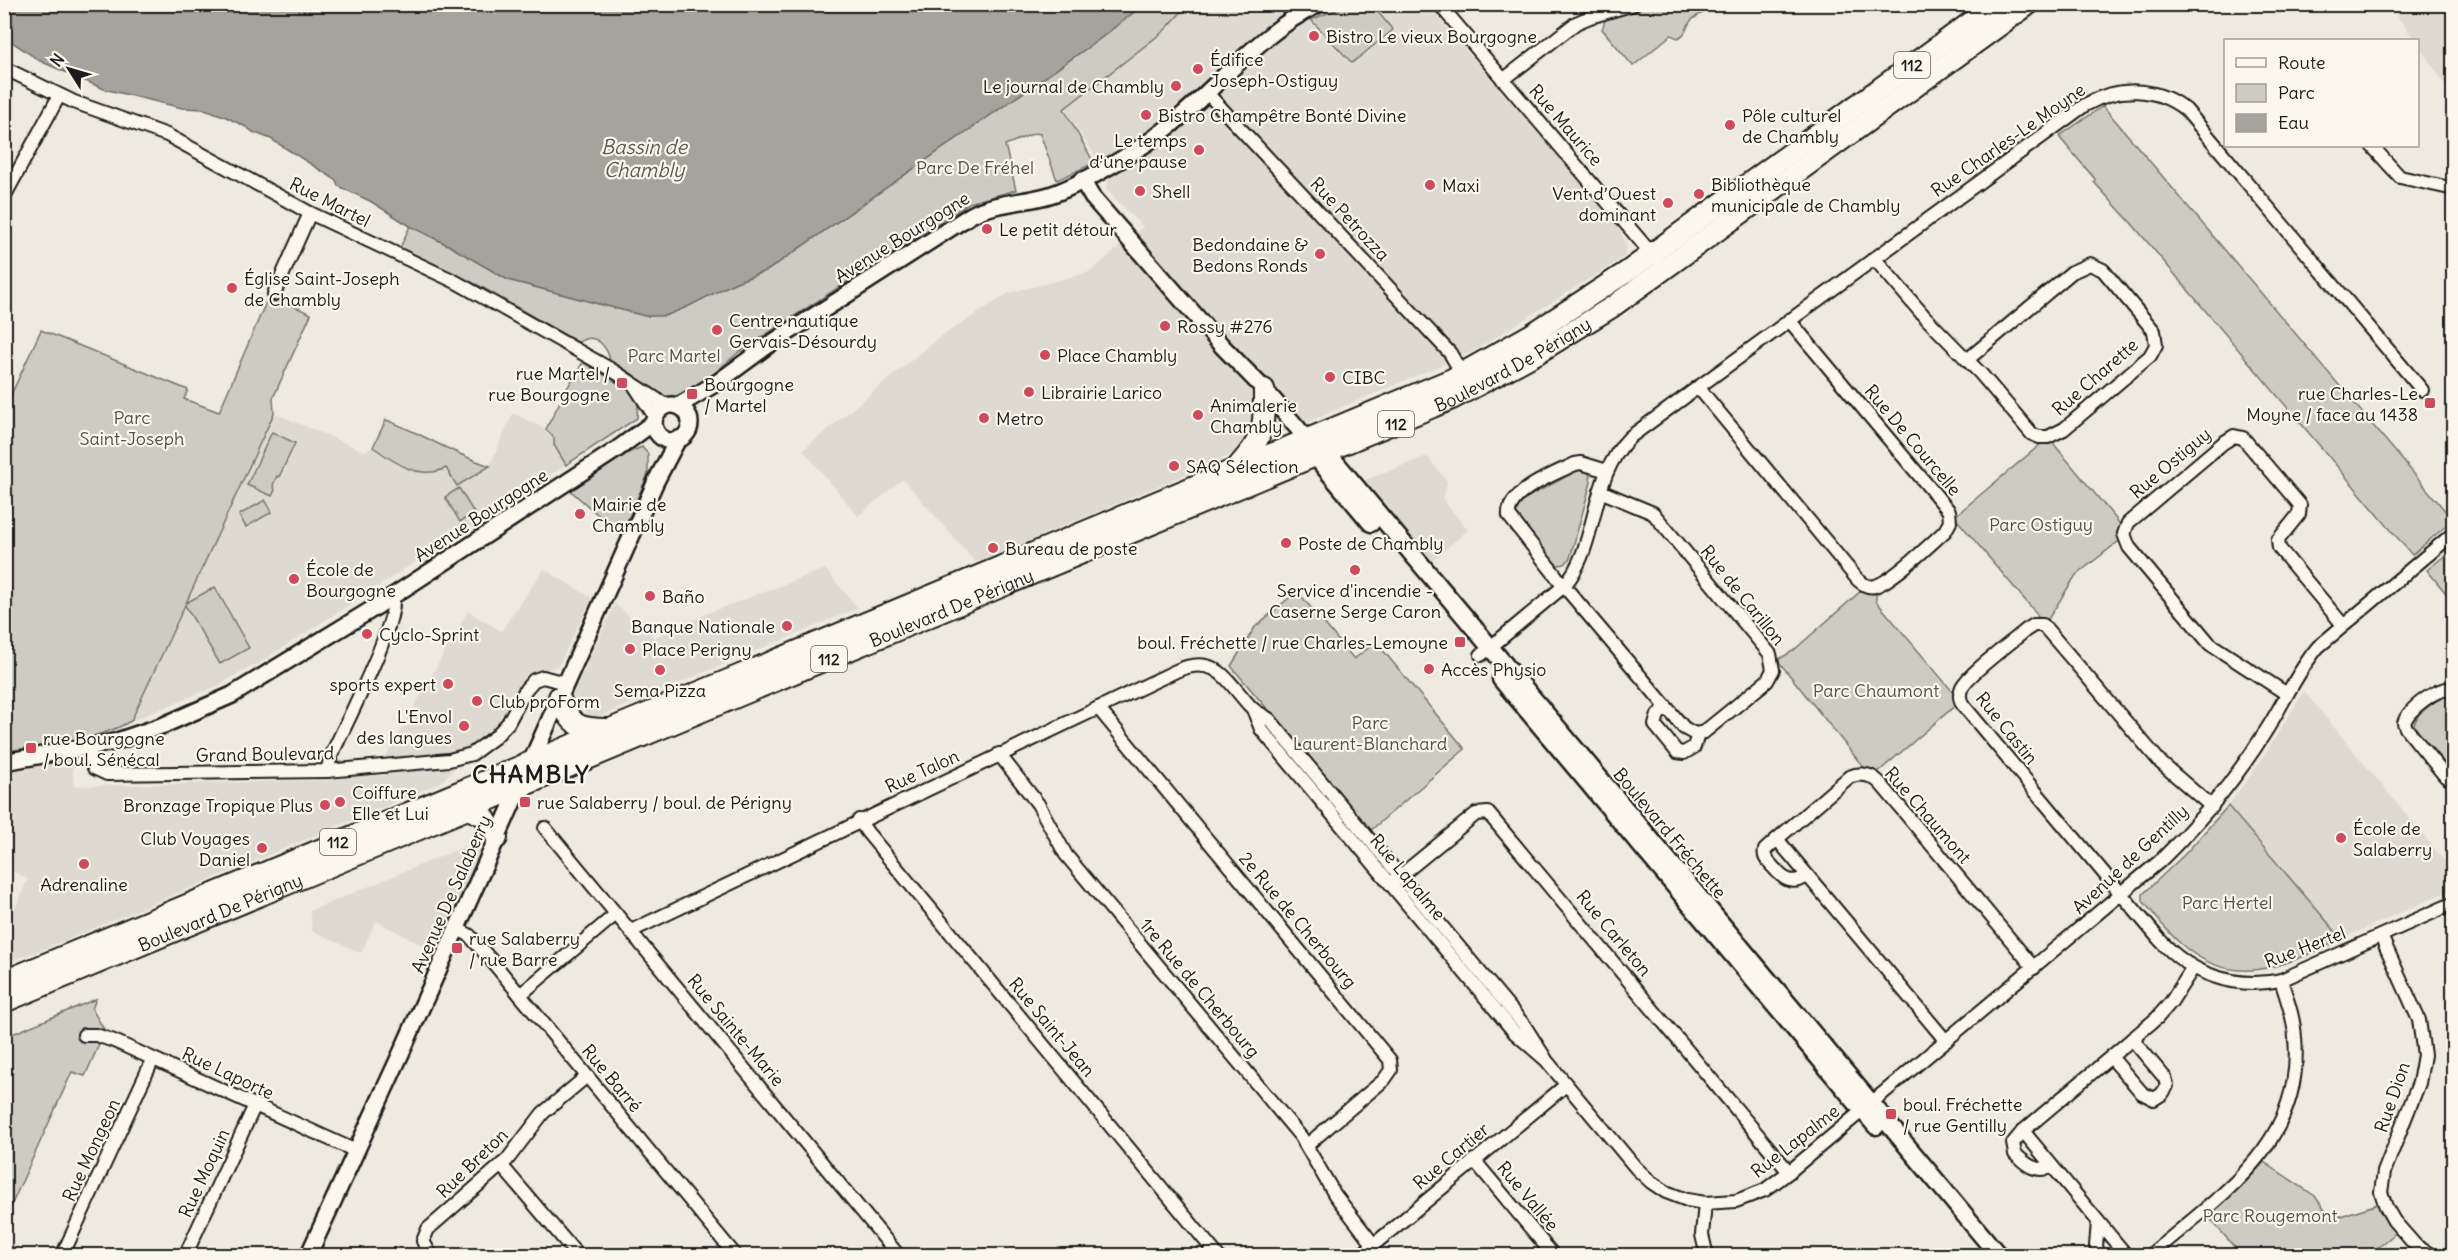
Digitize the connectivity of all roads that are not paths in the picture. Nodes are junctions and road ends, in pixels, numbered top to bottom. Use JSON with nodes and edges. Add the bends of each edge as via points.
{"nodes":[{"id":1,"x":1319,"y":4,"type":"edge"},
{"id":2,"x":1439,"y":4,"type":"edge"},
{"id":3,"x":1634,"y":4,"type":"edge"},
{"id":4,"x":1996,"y":4,"type":"edge"},
{"id":5,"x":2029,"y":4,"type":"edge"},
{"id":6,"x":4,"y":68,"type":"edge"},
{"id":7,"x":1503,"y":80,"type":"junction"},
{"id":8,"x":1207,"y":93,"type":"junction"},
{"id":9,"x":58,"y":96,"type":"junction"},
{"id":10,"x":2373,"y":147,"type":"edge"},
{"id":11,"x":1082,"y":180,"type":"junction"},
{"id":12,"x":2454,"y":189,"type":"edge"},
{"id":13,"x":4,"y":197,"type":"edge"},
{"id":14,"x":310,"y":213,"type":"junction"},
{"id":15,"x":1652,"y":254,"type":"junction"},
{"id":16,"x":1874,"y":258,"type":"junction"},
{"id":17,"x":1664,"y":270,"type":"junction"},
{"id":18,"x":274,"y":294,"type":"dead end"},
{"id":19,"x":1789,"y":320,"type":"junction"},
{"id":20,"x":1967,"y":360,"type":"junction"},
{"id":21,"x":1462,"y":374,"type":"junction"},
{"id":22,"x":632,"y":382,"type":"junction"},
{"id":23,"x":718,"y":382,"type":"junction"},
{"id":24,"x":1698,"y":387,"type":"junction"},
{"id":25,"x":1264,"y":389,"type":"junction"},
{"id":26,"x":2422,"y":390,"type":"dead end"},
{"id":27,"x":673,"y":406,"type":"junction"},
{"id":28,"x":689,"y":419,"type":"junction"},
{"id":29,"x":655,"y":420,"type":"junction"},
{"id":30,"x":661,"y":437,"type":"junction"},
{"id":31,"x":678,"y":439,"type":"junction"},
{"id":32,"x":616,"y":450,"type":"junction"},
{"id":33,"x":1317,"y":450,"type":"junction"},
{"id":34,"x":1235,"y":469,"type":"junction"},
{"id":35,"x":1607,"y":471,"type":"junction"},
{"id":36,"x":656,"y":481,"type":"junction"},
{"id":37,"x":1599,"y":491,"type":"junction"},
{"id":38,"x":2454,"y":533,"type":"edge"},
{"id":39,"x":1564,"y":586,"type":"junction"},
{"id":40,"x":392,"y":597,"type":"junction"},
{"id":41,"x":2343,"y":625,"type":"junction"},
{"id":42,"x":1486,"y":652,"type":"junction"},
{"id":43,"x":1230,"y":682,"type":"joint"},
{"id":44,"x":2454,"y":689,"type":"edge"},
{"id":45,"x":562,"y":690,"type":"junction"},
{"id":46,"x":2288,"y":694,"type":"junction"},
{"id":47,"x":1666,"y":707,"type":"junction"},
{"id":48,"x":1098,"y":708,"type":"junction"},
{"id":49,"x":610,"y":729,"type":"junction"},
{"id":50,"x":1698,"y":734,"type":"junction"},
{"id":51,"x":88,"y":747,"type":"junction"},
{"id":52,"x":999,"y":754,"type":"junction"},
{"id":53,"x":4,"y":762,"type":"edge"},
{"id":54,"x":530,"y":762,"type":"junction"},
{"id":55,"x":4,"y":768,"type":"edge"},
{"id":56,"x":327,"y":771,"type":"junction"},
{"id":57,"x":2454,"y":782,"type":"edge"},
{"id":58,"x":519,"y":787,"type":"junction"},
{"id":59,"x":4,"y":792,"type":"edge"},
{"id":60,"x":2212,"y":807,"type":"junction"},
{"id":61,"x":468,"y":809,"type":"junction"},
{"id":62,"x":860,"y":820,"type":"junction"},
{"id":63,"x":545,"y":828,"type":"dead end"},
{"id":64,"x":497,"y":837,"type":"junction"},
{"id":65,"x":1777,"y":839,"type":"junction"},
{"id":66,"x":1807,"y":876,"type":"junction"},
{"id":67,"x":1396,"y":880,"type":"junction"},
{"id":68,"x":2122,"y":894,"type":"junction"},
{"id":69,"x":2454,"y":903,"type":"edge"},
{"id":70,"x":616,"y":914,"type":"junction"},
{"id":71,"x":456,"y":928,"type":"junction"},
{"id":72,"x":631,"y":931,"type":"junction"},
{"id":73,"x":2381,"y":936,"type":"junction"},
{"id":74,"x":2034,"y":968,"type":"junction"},
{"id":75,"x":2193,"y":968,"type":"junction"},
{"id":76,"x":2281,"y":980,"type":"junction"},
{"id":77,"x":4,"y":981,"type":"edge"},
{"id":78,"x":520,"y":995,"type":"junction"},
{"id":79,"x":4,"y":1002,"type":"edge"},
{"id":80,"x":84,"y":1035,"type":"dead end"},
{"id":81,"x":2132,"y":1039,"type":"junction"},
{"id":82,"x":1946,"y":1041,"type":"junction"},
{"id":83,"x":2111,"y":1057,"type":"junction"},
{"id":84,"x":153,"y":1059,"type":"junction"},
{"id":85,"x":587,"y":1076,"type":"junction"},
{"id":86,"x":1566,"y":1085,"type":"junction"},
{"id":87,"x":255,"y":1105,"type":"junction"},
{"id":88,"x":1867,"y":1106,"type":"junction"},
{"id":89,"x":2023,"y":1131,"type":"junction"},
{"id":90,"x":1307,"y":1144,"type":"junction"},
{"id":91,"x":356,"y":1151,"type":"junction"},
{"id":92,"x":1474,"y":1161,"type":"junction"},
{"id":93,"x":501,"y":1165,"type":"junction"},
{"id":94,"x":2052,"y":1167,"type":"junction"},
{"id":95,"x":1789,"y":1172,"type":"junction"},
{"id":96,"x":1705,"y":1203,"type":"junction"},
{"id":97,"x":2098,"y":1222,"type":"junction"},
{"id":98,"x":1374,"y":1244,"type":"junction"},
{"id":99,"x":62,"y":1256,"type":"edge"},
{"id":100,"x":185,"y":1256,"type":"edge"},
{"id":101,"x":308,"y":1256,"type":"edge"},
{"id":102,"x":430,"y":1256,"type":"edge"},
{"id":103,"x":578,"y":1256,"type":"edge"},
{"id":104,"x":736,"y":1256,"type":"edge"},
{"id":105,"x":899,"y":1256,"type":"edge"},
{"id":106,"x":1218,"y":1256,"type":"edge"},
{"id":107,"x":1359,"y":1256,"type":"edge"},
{"id":108,"x":1554,"y":1256,"type":"edge"},
{"id":109,"x":1707,"y":1256,"type":"edge"},
{"id":110,"x":1984,"y":1256,"type":"edge"},
{"id":111,"x":1999,"y":1256,"type":"edge"},
{"id":112,"x":2099,"y":1256,"type":"edge"},
{"id":113,"x":2127,"y":1256,"type":"edge"},
{"id":114,"x":2149,"y":1256,"type":"edge"},
{"id":115,"x":2433,"y":1256,"type":"edge"}],
"edges":[{"from":1,"to":8,"type":"street","name":"Avenue Bourgogne","via":[[1279,28]]},
{"from":2,"to":7,"type":"street","name":"Rue Maurice"},
{"from":3,"to":7,"type":"street","via":[[1576,23]]},
{"from":4,"to":15,"type":"main road","name":"Boulevard De Périgny","number":"112"},
{"from":5,"to":17,"type":"main road","name":"Boulevard De Périgny","number":"112"},
{"from":6,"to":9,"type":"street","name":"Rue Martel"},
{"from":7,"to":15,"type":"street","name":"Rue Maurice"},
{"from":8,"to":11,"type":"street","name":"Avenue Bourgogne","via":[[1150,140]]},
{"from":8,"to":21,"type":"street","name":"Rue Petrozza","via":[[1449,353]]},
{"from":9,"to":13,"type":"street"},
{"from":9,"to":14,"type":"street","name":"Rue Martel","via":[[167,135]]},
{"from":10,"to":12,"type":"street","via":[[2400,177]]},
{"from":11,"to":23,"type":"street","name":"Avenue Bourgogne","via":[[1046,196],[994,205],[971,215],[767,346]]},
{"from":11,"to":25,"type":"street","name":"Boulevard Fréchette","via":[[1092,197],[1226,351]]},
{"from":14,"to":18,"type":"street"},
{"from":14,"to":22,"type":"street","name":"Rue Martel","via":[[473,290]]},
{"from":15,"to":17,"type":"street","name":"Rue Maurice"},
{"from":15,"to":21,"type":"main road","name":"Boulevard De Périgny","number":"112","via":[[1569,311]]},
{"from":16,"to":19,"type":"street","name":"Rue Charles-Le Moyne"},
{"from":16,"to":20,"type":"street","name":"Rue Charette"},
{"from":16,"to":26,"type":"street","name":"Rue Charles-Le Moyne","via":[[2092,101],[2121,92],[2157,93],[2192,115]]},
{"from":17,"to":33,"type":"main road","name":"Boulevard De Périgny","number":"112","via":[[1591,321],[1499,375],[1441,404]]},
{"from":19,"to":24,"type":"street","name":"Rue Charles-Le Moyne"},
{"from":19,"to":24,"type":"street","name":"Rue De Courcelle","via":[[1948,511],[1950,522],[1946,531],[1889,579],[1872,587],[1858,580]]},
{"from":20,"to":20,"type":"street","name":"Rue Charette","via":[[2029,430],[2044,438],[2064,429],[2151,356],[2156,337],[2103,270],[2090,264],[2072,272]]},
{"from":21,"to":33,"type":"main road","name":"Boulevard De Périgny","number":"112"},
{"from":22,"to":27,"type":"street","name":"Rue Martel"},
{"from":22,"to":29,"type":"street","name":"Rue Martel"},
{"from":23,"to":27,"type":"street","name":"Avenue Bourgogne"},
{"from":23,"to":28,"type":"street","name":"Avenue Bourgogne"},
{"from":24,"to":35,"type":"street","name":"Rue Charles-Le Moyne","via":[[1630,437]]},
{"from":25,"to":33,"type":"street","name":"Boulevard Fréchette"},
{"from":25,"to":34,"type":"main road","via":[[1262,432],[1258,443]]},
{"from":27,"to":28,"type":"street","via":[[684,411]]},
{"from":27,"to":29,"type":"street","via":[[660,410]]},
{"from":28,"to":31,"type":"street","via":[[687,431]]},
{"from":29,"to":30,"type":"street"},
{"from":29,"to":32,"type":"street","name":"Avenue Bourgogne"},
{"from":30,"to":31,"type":"street"},
{"from":30,"to":32,"type":"street","name":"Avenue Bourgogne"},
{"from":30,"to":36,"type":"street","name":"Avenue De Salaberry"},
{"from":31,"to":36,"type":"street","name":"Avenue De Salaberry"},
{"from":32,"to":40,"type":"street","name":"Avenue Bourgogne"},
{"from":33,"to":34,"type":"main road","name":"Boulevard De Périgny","number":"112"},
{"from":33,"to":42,"type":"main road","name":"Boulevard Fréchette"},
{"from":33,"to":58,"type":"main road","name":"Boulevard De Périgny","number":"112"},
{"from":34,"to":49,"type":"main road","name":"Boulevard De Périgny","number":"112"},
{"from":35,"to":37,"type":"street","name":"Rue Charles-Le Moyne"},
{"from":35,"to":39,"type":"street","via":[[1575,464],[1517,495],[1510,505],[1513,523]]},
{"from":36,"to":45,"type":"street","name":"Avenue De Salaberry"},
{"from":37,"to":39,"type":"street","name":"Rue Charles-Le Moyne","via":[[1580,557]]},
{"from":37,"to":50,"type":"street","name":"Rue de Carillon","via":[[1653,513],[1770,654],[1773,670],[1767,681]]},
{"from":38,"to":41,"type":"street","name":"Avenue de Gentilly"},
{"from":39,"to":42,"type":"street","name":"Rue Charles-Le Moyne"},
{"from":39,"to":47,"type":"street"},
{"from":40,"to":51,"type":"street","name":"Avenue Bourgogne","via":[[232,695],[152,729]]},
{"from":40,"to":56,"type":"street","via":[[395,603],[391,619]]},
{"from":41,"to":46,"type":"street","name":"Avenue de Gentilly","via":[[2312,654]]},
{"from":41,"to":46,"type":"street","name":"Rue Ostiguy","via":[[2278,548],[2278,540],[2299,514],[2300,505],[2243,438],[2234,436],[2223,442],[2128,523],[2124,532],[2129,547],[2210,644]]},
{"from":42,"to":88,"type":"main road","name":"Boulevard Fréchette"},
{"from":43,"to":48,"type":"street","name":"Rue Talon","via":[[1211,667],[1191,666]]},
{"from":43,"to":67,"type":"street","name":"Rue Lapalme","via":[[1252,709],[1270,720]]},
{"from":44,"to":57,"type":"street","via":[[2438,690],[2410,712],[2404,723]]},
{"from":45,"to":49,"type":"main road","via":[[568,716],[575,723]]},
{"from":45,"to":54,"type":"street","name":"Avenue De Salaberry"},
{"from":45,"to":56,"type":"street","name":"Grand Boulevard","via":[[543,677],[534,680],[501,732],[468,755],[439,762]]},
{"from":46,"to":60,"type":"street","name":"Avenue de Gentilly"},
{"from":47,"to":50,"type":"street","via":[[1687,731]]},
{"from":47,"to":50,"type":"street","name":"Rue de Carillon","via":[[1654,725],[1677,752],[1691,749]]},
{"from":48,"to":52,"type":"street","name":"Rue Talon"},
{"from":48,"to":90,"type":"street","name":"2e Rue de Cherbourg","via":[[1390,1060],[1391,1070],[1384,1080]]},
{"from":49,"to":54,"type":"main road","name":"Boulevard De Périgny","number":"112"},
{"from":51,"to":53,"type":"street","name":"Avenue Bourgogne"},
{"from":51,"to":56,"type":"street","name":"Grand Boulevard","via":[[94,768],[107,774]]},
{"from":52,"to":62,"type":"street","name":"Rue Talon"},
{"from":52,"to":90,"type":"street","name":"1re Rue de Cherbourg","via":[[1038,804],[1072,863]]},
{"from":54,"to":58,"type":"street","name":"Avenue De Salaberry"},
{"from":54,"to":77,"type":"main road","name":"Boulevard De Périgny","number":"112"},
{"from":55,"to":59,"type":"street"},
{"from":58,"to":61,"type":"main road","name":"Boulevard De Périgny","number":"112"},
{"from":58,"to":64,"type":"street","name":"Avenue De Salaberry"},
{"from":60,"to":68,"type":"street","name":"Avenue de Gentilly"},
{"from":60,"to":68,"type":"street","name":"Rue Castin","via":[[2161,764],[2043,625],[2026,630],[1968,680],[1960,693],[1961,702]]},
{"from":61,"to":64,"type":"main road","via":[[484,816]]},
{"from":61,"to":79,"type":"main road","name":"Boulevard De Périgny","number":"112"},
{"from":62,"to":72,"type":"street","name":"Rue Talon"},
{"from":62,"to":106,"type":"street","name":"Rue Saint-Jean"},
{"from":63,"to":70,"type":"street","name":"Rue Sainte-Marie"},
{"from":64,"to":71,"type":"street","name":"Avenue De Salaberry"},
{"from":65,"to":66,"type":"street"},
{"from":65,"to":66,"type":"street","name":"Rue Chaumont","via":[[1765,850],[1765,858],[1784,879],[1794,881]]},
{"from":65,"to":74,"type":"street","name":"Rue Chaumont","via":[[1849,777],[1872,776]]},
{"from":66,"to":82,"type":"street"},
{"from":67,"to":86,"type":"street","name":"Rue Lapalme","via":[[1524,1025]]},
{"from":67,"to":95,"type":"street","name":"Rue Carleton","via":[[1476,814],[1485,812],[1492,816]]},
{"from":68,"to":74,"type":"street","name":"Avenue de Gentilly"},
{"from":68,"to":75,"type":"street","name":"Rue Hertel","via":[[2163,944]]},
{"from":69,"to":73,"type":"street","name":"Rue Hertel"},
{"from":70,"to":72,"type":"street","name":"Rue Sainte-Marie"},
{"from":70,"to":78,"type":"street"},
{"from":71,"to":78,"type":"street","name":"Rue Barré","via":[[469,935]]},
{"from":71,"to":91,"type":"street","name":"Avenue De Salaberry"},
{"from":72,"to":105,"type":"street","name":"Rue Sainte-Marie"},
{"from":73,"to":76,"type":"street","name":"Rue Hertel"},
{"from":73,"to":115,"type":"street","name":"Rue Dion","via":[[2419,1020],[2424,1055],[2419,1083],[2384,1172],[2381,1192],[2394,1221],[2416,1246]]},
{"from":74,"to":82,"type":"street","name":"Avenue de Gentilly"},
{"from":75,"to":76,"type":"street","name":"Rue Hertel","via":[[2235,982]]},
{"from":75,"to":81,"type":"street","via":[[2162,1013]]},
{"from":76,"to":114,"type":"street","via":[[2293,1021],[2296,1055],[2292,1085],[2277,1130],[2249,1171]]},
{"from":78,"to":85,"type":"street","name":"Rue Barré"},
{"from":80,"to":84,"type":"street","name":"Rue Laporte","via":[[108,1038]]},
{"from":81,"to":83,"type":"street"},
{"from":81,"to":83,"type":"street","via":[[2165,1078],[2167,1086],[2162,1094],[2154,1099],[2145,1095]]},
{"from":82,"to":88,"type":"street","name":"Avenue de Gentilly"},
{"from":83,"to":89,"type":"street"},
{"from":84,"to":87,"type":"street","name":"Rue Laporte"},
{"from":84,"to":99,"type":"street","name":"Rue Mongeon"},
{"from":85,"to":93,"type":"street","name":"Rue Breton","via":[[543,1113]]},
{"from":85,"to":104,"type":"street","name":"Rue Barré"},
{"from":86,"to":92,"type":"street","name":"Rue Cartier"},
{"from":86,"to":96,"type":"street","name":"Rue Lapalme","via":[[1651,1182],[1672,1195]]},
{"from":87,"to":91,"type":"street","name":"Rue Laporte"},
{"from":87,"to":100,"type":"street","name":"Rue Moquin"},
{"from":88,"to":95,"type":"street","name":"Rue Lapalme"},
{"from":88,"to":110,"type":"main road","name":"Boulevard Fréchette"},
{"from":88,"to":111,"type":"main road","name":"Boulevard Fréchette"},
{"from":89,"to":94,"type":"street"},
{"from":89,"to":94,"type":"street","via":[[2013,1143],[2015,1154],[2032,1168]]},
{"from":90,"to":98,"type":"street","name":"1re Rue de Cherbourg","via":[[1335,1195]]},
{"from":91,"to":101,"type":"street","name":"Avenue De Salaberry"},
{"from":92,"to":98,"type":"street","name":"Rue Cartier"},
{"from":92,"to":108,"type":"street","name":"Rue Vallée"},
{"from":93,"to":102,"type":"street","name":"Rue Breton","via":[[426,1231],[423,1243]]},
{"from":93,"to":103,"type":"street"},
{"from":94,"to":97,"type":"street"},
{"from":95,"to":96,"type":"street","name":"Rue Lapalme","via":[[1754,1196]]},
{"from":96,"to":109,"type":"street","via":[[1702,1235]]},
{"from":97,"to":112,"type":"street"},
{"from":97,"to":113,"type":"street"},
{"from":98,"to":107,"type":"street","name":"Rue Cartier"}]}
